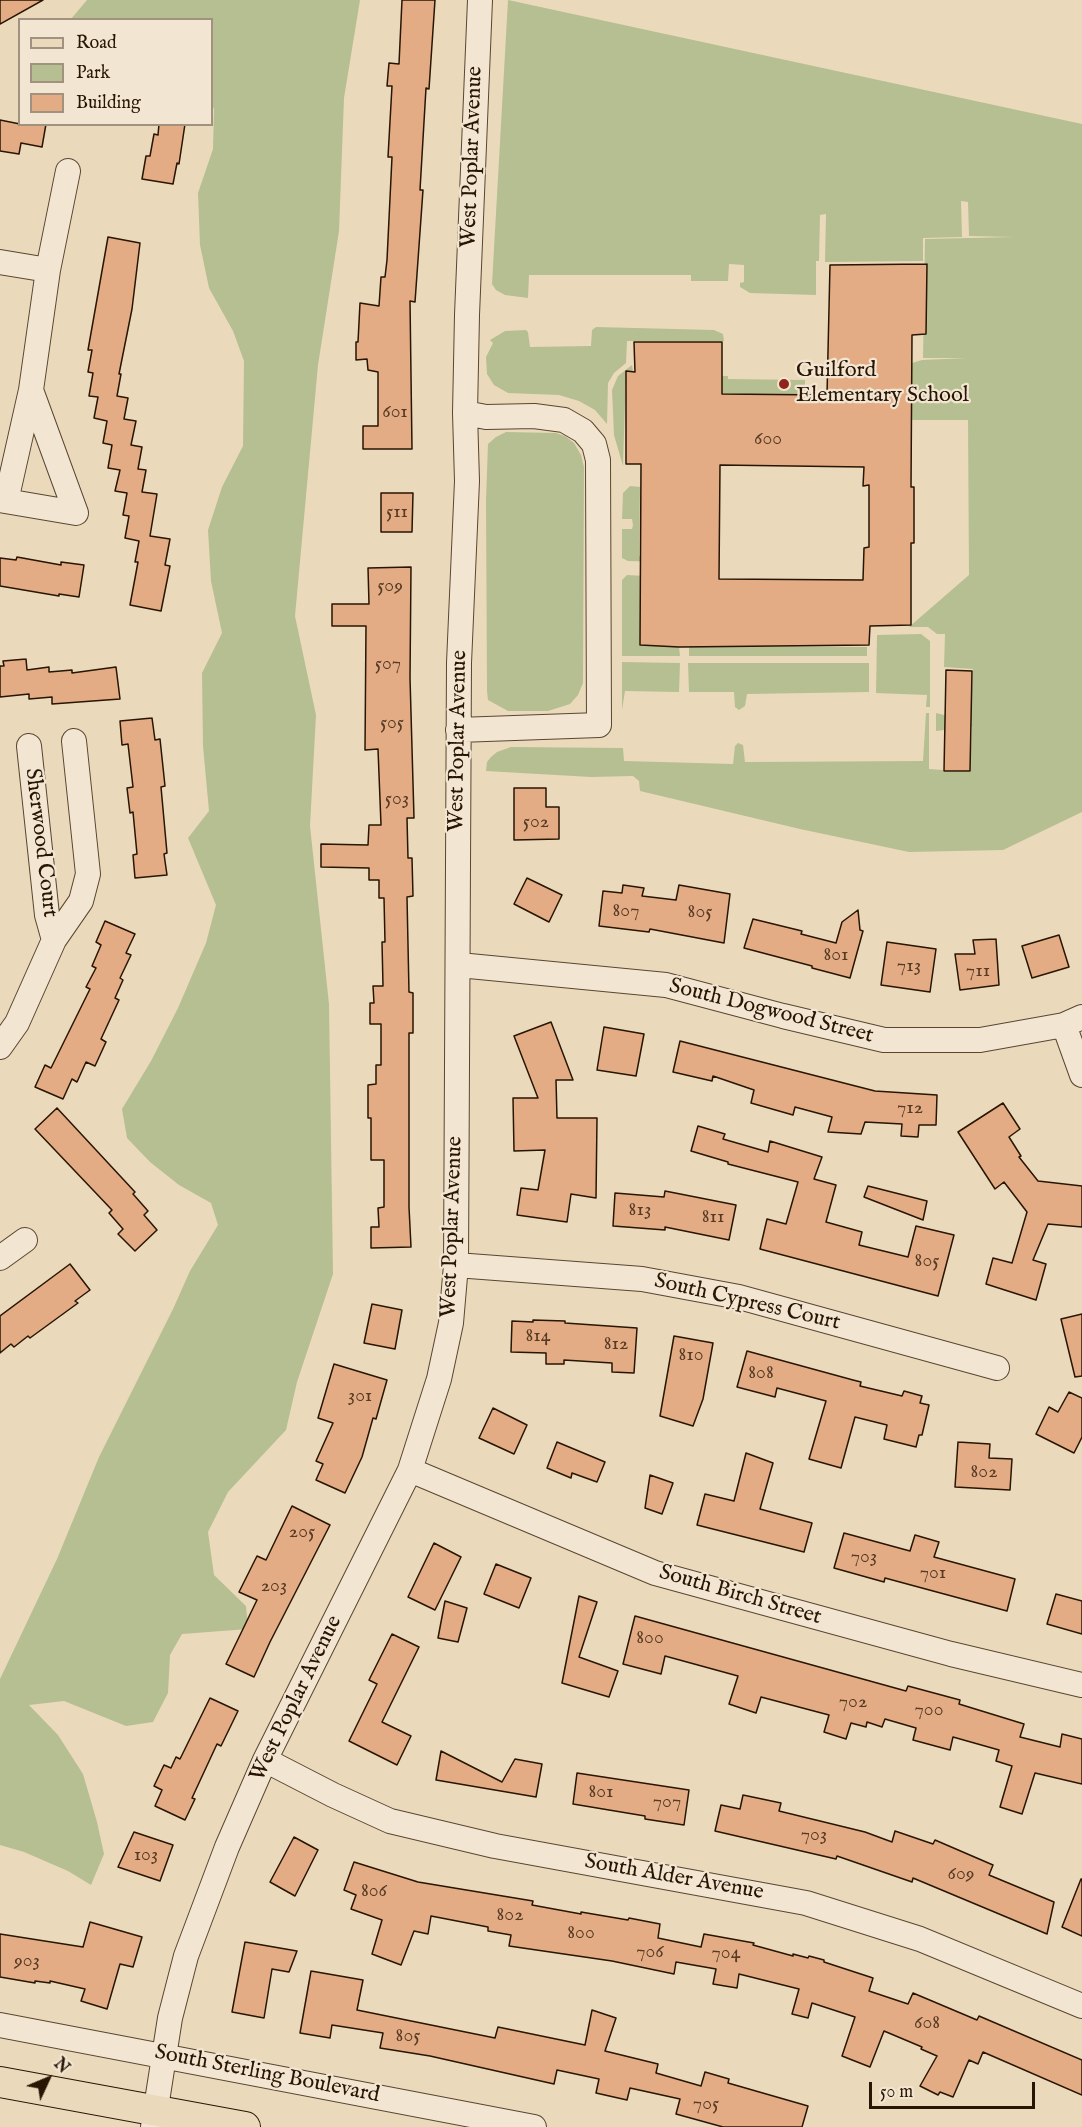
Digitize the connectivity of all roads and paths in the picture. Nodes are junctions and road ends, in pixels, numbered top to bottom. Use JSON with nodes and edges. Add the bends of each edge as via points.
{"nodes":[{"id":1,"x":480,"y":0,"type":"edge"},
{"id":2,"x":68,"y":171,"type":"dead end"},
{"id":3,"x":0,"y":262,"type":"edge"},
{"id":4,"x":48,"y":270,"type":"junction"},
{"id":5,"x":31,"y":390,"type":"junction"},
{"id":6,"x":465,"y":413,"type":"junction"},
{"id":7,"x":3,"y":500,"type":"edge"},
{"id":8,"x":458,"y":730,"type":"junction"},
{"id":9,"x":74,"y":741,"type":"dead end"},
{"id":10,"x":29,"y":746,"type":"dead end"},
{"id":11,"x":54,"y":940,"type":"junction"},
{"id":12,"x":459,"y":965,"type":"junction"},
{"id":13,"x":1073,"y":1021,"type":"edge"},
{"id":14,"x":0,"y":1047,"type":"edge"},
{"id":15,"x":1082,"y":1075,"type":"edge"},
{"id":16,"x":25,"y":1240,"type":"dead end"},
{"id":17,"x":0,"y":1258,"type":"edge"},
{"id":18,"x":456,"y":1265,"type":"junction"},
{"id":19,"x":997,"y":1368,"type":"dead end"},
{"id":20,"x":410,"y":1470,"type":"junction"},
{"id":21,"x":1082,"y":1685,"type":"edge"},
{"id":22,"x":265,"y":1760,"type":"junction"},
{"id":23,"x":1082,"y":2006,"type":"edge"},
{"id":24,"x":0,"y":2025,"type":"edge"},
{"id":25,"x":166,"y":2055,"type":"junction"},
{"id":26,"x":0,"y":2082,"type":"edge"},
{"id":27,"x":155,"y":2119,"type":"edge"},
{"id":28,"x":245,"y":2127,"type":"edge"},
{"id":29,"x":534,"y":2127,"type":"edge"}],
"edges":[{"from":1,"to":6,"type":"street","name":"West Poplar Avenue"},
{"from":2,"to":4,"type":"street"},
{"from":3,"to":4,"type":"street"},
{"from":4,"to":5,"type":"street"},
{"from":5,"to":7,"type":"street"},
{"from":5,"to":7,"type":"street","via":[[76,513]]},
{"from":6,"to":8,"type":"street","name":"West Poplar Avenue","via":[[467,480]]},
{"from":6,"to":8,"type":"street","via":[[564,420],[583,431],[594,444],[598,460],[599,725]]},
{"from":8,"to":12,"type":"street","name":"West Poplar Avenue"},
{"from":9,"to":11,"type":"street","name":"Sherwood Court","via":[[88,874],[81,901]]},
{"from":10,"to":11,"type":"street","name":"Sherwood Court","via":[[47,915]]},
{"from":11,"to":14,"type":"street","name":"Sherwood Court","via":[[17,1023]]},
{"from":12,"to":13,"type":"street","name":"South Dogwood Street","via":[[666,985],[884,1040],[980,1040]]},
{"from":12,"to":18,"type":"street","name":"West Poplar Avenue"},
{"from":13,"to":15,"type":"street"},
{"from":16,"to":17,"type":"street"},
{"from":18,"to":19,"type":"street","name":"South Cypress Court","via":[[642,1279],[728,1294]]},
{"from":18,"to":20,"type":"street","name":"West Poplar Avenue","via":[[451,1323],[440,1379]]},
{"from":20,"to":21,"type":"street","name":"South Birch Street","via":[[655,1573],[951,1654]]},
{"from":20,"to":22,"type":"street","name":"West Poplar Avenue"},
{"from":22,"to":23,"type":"street","name":"South Alder Avenue","via":[[390,1821],[495,1846],[806,1903],[920,1939]]},
{"from":22,"to":25,"type":"street","name":"West Poplar Avenue","via":[[186,1956],[175,1992]]},
{"from":24,"to":25,"type":"street","name":"South Sterling Boulevard"},
{"from":25,"to":27,"type":"street","name":"West Poplar Avenue"},
{"from":25,"to":29,"type":"street","name":"South Sterling Boulevard"},
{"from":26,"to":27,"type":"main road"},
{"from":27,"to":28,"type":"main road"}]}
